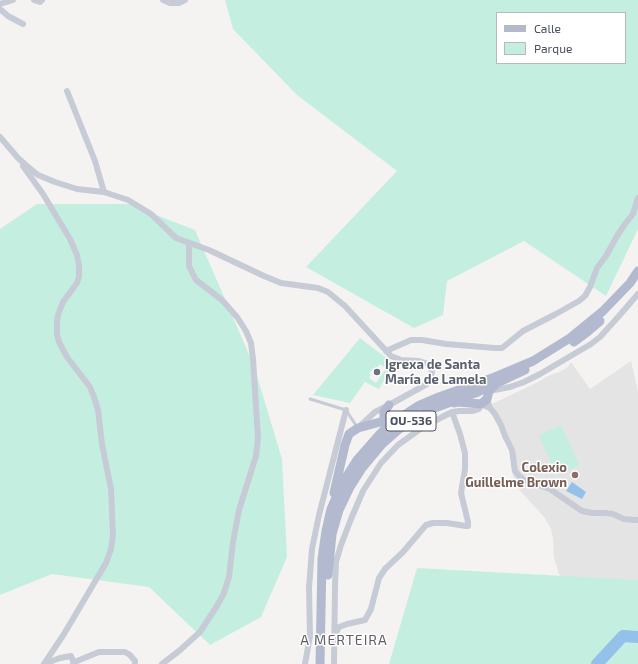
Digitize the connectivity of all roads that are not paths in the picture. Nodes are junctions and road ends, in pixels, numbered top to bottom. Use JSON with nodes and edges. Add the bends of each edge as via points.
{"nodes":[{"id":1,"x":12,"y":0,"type":"edge"},
{"id":2,"x":34,"y":0,"type":"edge"},
{"id":3,"x":42,"y":0,"type":"edge"},
{"id":4,"x":163,"y":0,"type":"edge"},
{"id":5,"x":185,"y":0,"type":"edge"},
{"id":6,"x":0,"y":4,"type":"edge"},
{"id":7,"x":0,"y":9,"type":"edge"},
{"id":8,"x":23,"y":24,"type":"dead end"},
{"id":9,"x":67,"y":91,"type":"dead end"},
{"id":10,"x":0,"y":137,"type":"edge"},
{"id":11,"x":18,"y":158,"type":"junction"},
{"id":12,"x":104,"y":192,"type":"junction"},
{"id":13,"x":638,"y":198,"type":"edge"},
{"id":14,"x":189,"y":243,"type":"junction"},
{"id":15,"x":638,"y":272,"type":"edge"},
{"id":16,"x":638,"y":281,"type":"edge"},
{"id":17,"x":638,"y":294,"type":"edge"},
{"id":18,"x":386,"y":351,"type":"junction"},
{"id":19,"x":475,"y":393,"type":"junction"},
{"id":20,"x":488,"y":398,"type":"junction"},
{"id":21,"x":310,"y":399,"type":"dead end"},
{"id":22,"x":437,"y":404,"type":"junction"},
{"id":23,"x":389,"y":405,"type":"junction"},
{"id":24,"x":346,"y":410,"type":"junction"},
{"id":25,"x":452,"y":412,"type":"junction"},
{"id":26,"x":389,"y":425,"type":"junction"},
{"id":27,"x":358,"y":428,"type":"junction"},
{"id":28,"x":341,"y":445,"type":"junction"},
{"id":29,"x":361,"y":459,"type":"junction"},
{"id":30,"x":335,"y":509,"type":"junction"},
{"id":31,"x":638,"y":520,"type":"edge"},
{"id":32,"x":334,"y":637,"type":"junction"},
{"id":33,"x":44,"y":664,"type":"edge"},
{"id":34,"x":74,"y":664,"type":"edge"},
{"id":35,"x":136,"y":664,"type":"edge"},
{"id":36,"x":164,"y":664,"type":"edge"},
{"id":37,"x":305,"y":664,"type":"edge"},
{"id":38,"x":320,"y":664,"type":"edge"},
{"id":39,"x":326,"y":664,"type":"edge"},
{"id":40,"x":334,"y":664,"type":"edge"}],
"edges":[{"from":1,"to":6,"type":"street"},
{"from":2,"to":3,"type":"street"},
{"from":4,"to":5,"type":"street","via":[[170,3]]},
{"from":7,"to":8,"type":"street"},
{"from":9,"to":12,"type":"street","via":[[96,162]]},
{"from":10,"to":11,"type":"street"},
{"from":11,"to":12,"type":"street","via":[[38,175],[55,182],[77,189]]},
{"from":11,"to":33,"type":"street","via":[[70,239],[79,266],[77,283],[60,309],[57,322],[59,342],[94,397],[111,488],[112,507],[113,535],[106,563]]},
{"from":12,"to":14,"type":"street","via":[[139,206],[176,238]]},
{"from":13,"to":18,"type":"street","via":[[633,214],[597,268],[585,296],[523,331],[502,348],[410,340]]},
{"from":14,"to":18,"type":"street","via":[[281,283],[318,288],[328,292],[345,306]]},
{"from":14,"to":36,"type":"street","via":[[189,266],[196,280],[222,300],[237,317],[251,343],[258,438],[256,456],[239,510],[229,577],[224,593],[200,632]]},
{"from":15,"to":22,"type":"main road","number":"OU-536","via":[[604,311],[564,342],[533,361]]},
{"from":16,"to":20,"type":"main road","number":"OU-536","via":[[619,304],[586,333]]},
{"from":17,"to":20,"type":"street","via":[[591,344],[540,374]]},
{"from":18,"to":23,"type":"street","via":[[401,360],[428,364],[432,371],[427,384]]},
{"from":19,"to":20,"type":"main road","number":"OU-536"},
{"from":19,"to":20,"type":"main road"},
{"from":19,"to":22,"type":"main road","number":"OU-536"},
{"from":20,"to":22,"type":"main road"},
{"from":20,"to":25,"type":"street","via":[[473,412]]},
{"from":20,"to":31,"type":"street","via":[[512,450],[515,471],[520,478],[550,489],[582,511]]},
{"from":21,"to":24,"type":"lane"},
{"from":22,"to":26,"type":"main road"},
{"from":22,"to":26,"type":"main road","number":"OU-536","via":[[418,406]]},
{"from":22,"to":30,"type":"main road","number":"OU-536","via":[[382,444],[362,468]]},
{"from":23,"to":26,"type":"main road","via":[[384,412]]},
{"from":23,"to":27,"type":"street","via":[[375,412]]},
{"from":24,"to":27,"type":"lane"},
{"from":24,"to":28,"type":"street"},
{"from":25,"to":32,"type":"street","via":[[423,427],[398,445],[381,463],[363,491],[336,562]]},
{"from":25,"to":32,"type":"street","via":[[465,453],[461,493],[468,526],[447,523],[426,525],[379,578],[371,609],[365,620],[339,627]]},
{"from":26,"to":27,"type":"main road"},
{"from":26,"to":29,"type":"main road","number":"OU-536"},
{"from":27,"to":28,"type":"main road","via":[[349,434]]},
{"from":28,"to":29,"type":"main road"},
{"from":28,"to":30,"type":"main road"},
{"from":28,"to":37,"type":"street","via":[[319,515],[312,549],[309,588],[310,636]]},
{"from":29,"to":30,"type":"main road"},
{"from":30,"to":38,"type":"main road","number":"OU-536","via":[[326,531],[322,559]]},
{"from":30,"to":39,"type":"main road","number":"OU-536","via":[[327,586]]},
{"from":32,"to":40,"type":"street"},
{"from":33,"to":34,"type":"street","via":[[71,656]]},
{"from":34,"to":35,"type":"street","via":[[99,652],[126,652]]}]}
